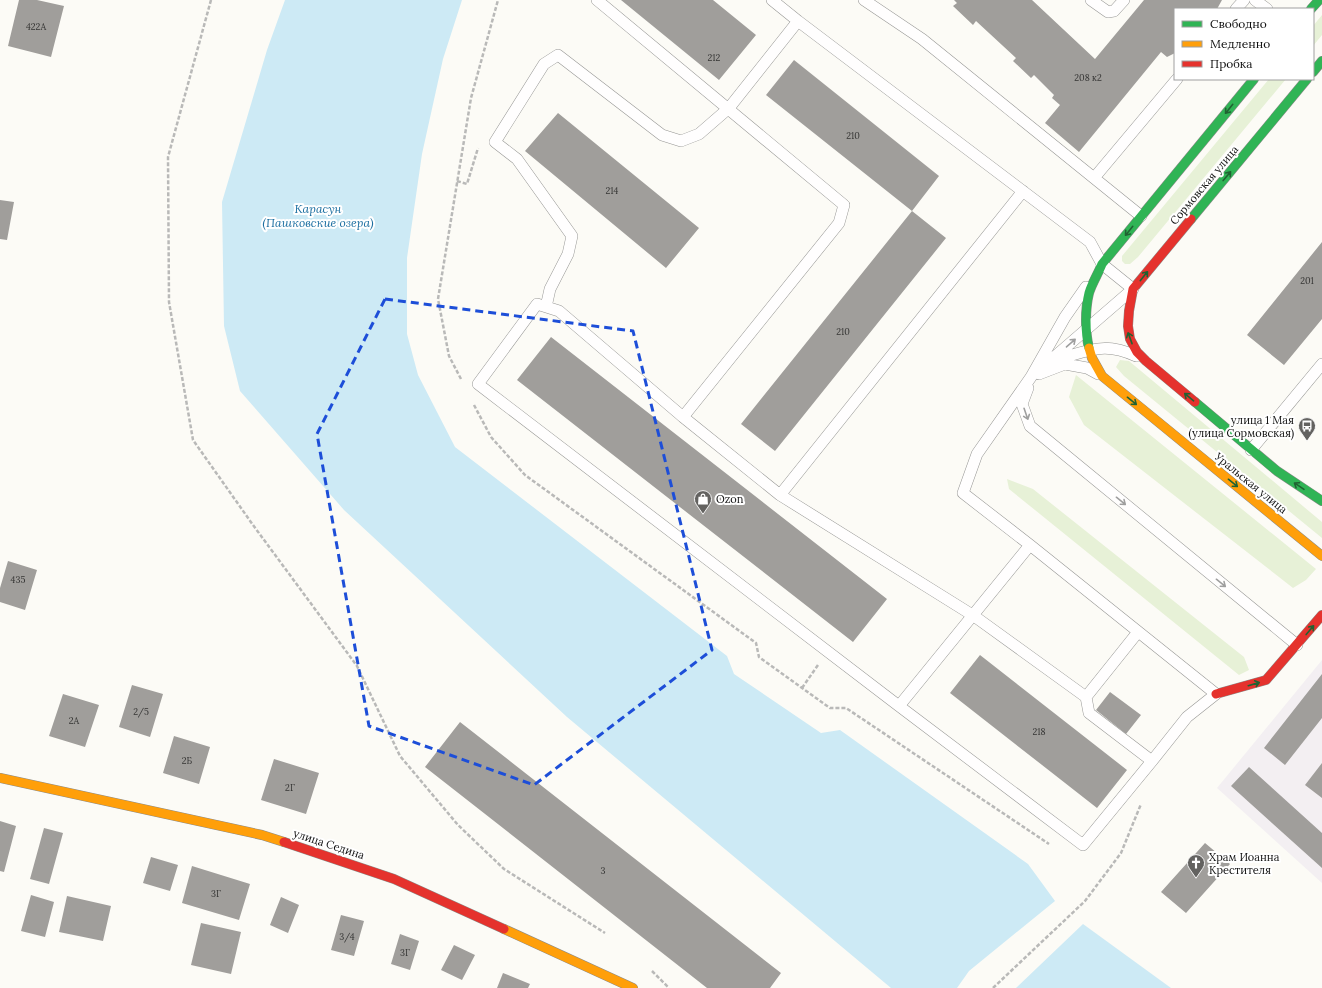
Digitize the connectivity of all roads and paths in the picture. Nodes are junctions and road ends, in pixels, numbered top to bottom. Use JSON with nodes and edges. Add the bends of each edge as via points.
{"nodes":[{"id":1,"x":211,"y":0,"type":"edge"},
{"id":2,"x":498,"y":0,"type":"edge"},
{"id":3,"x":597,"y":0,"type":"edge"},
{"id":4,"x":772,"y":0,"type":"edge"},
{"id":5,"x":864,"y":0,"type":"edge"},
{"id":6,"x":1091,"y":0,"type":"edge"},
{"id":7,"x":1124,"y":0,"type":"edge"},
{"id":8,"x":1244,"y":0,"type":"edge"},
{"id":9,"x":1256,"y":0,"type":"edge"},
{"id":10,"x":1319,"y":0,"type":"edge"},
{"id":11,"x":1237,"y":8,"type":"edge"},
{"id":12,"x":1266,"y":8,"type":"edge"},
{"id":13,"x":1312,"y":8,"type":"edge"},
{"id":14,"x":798,"y":20,"type":"junction"},
{"id":15,"x":1322,"y":61,"type":"edge"},
{"id":16,"x":1314,"y":71,"type":"edge"},
{"id":17,"x":1176,"y":80,"type":"edge"},
{"id":18,"x":1253,"y":80,"type":"edge"},
{"id":19,"x":1306,"y":80,"type":"edge"},
{"id":20,"x":729,"y":108,"type":"junction"},
{"id":21,"x":495,"y":142,"type":"junction"},
{"id":22,"x":1094,"y":178,"type":"junction"},
{"id":23,"x":457,"y":181,"type":"junction"},
{"id":24,"x":1023,"y":191,"type":"junction"},
{"id":25,"x":1141,"y":216,"type":"junction"},
{"id":26,"x":1102,"y":264,"type":"junction"},
{"id":27,"x":1133,"y":290,"type":"junction"},
{"id":28,"x":546,"y":307,"type":"junction"},
{"id":29,"x":1086,"y":330,"type":"junction"},
{"id":30,"x":1089,"y":349,"type":"junction"},
{"id":31,"x":1146,"y":361,"type":"junction"},
{"id":32,"x":1322,"y":364,"type":"edge"},
{"id":33,"x":1102,"y":376,"type":"junction"},
{"id":34,"x":1031,"y":377,"type":"junction"},
{"id":35,"x":463,"y":383,"type":"dead end"},
{"id":36,"x":474,"y":403,"type":"dead end"},
{"id":37,"x":683,"y":417,"type":"junction"},
{"id":38,"x":1251,"y":450,"type":"junction"},
{"id":39,"x":780,"y":495,"type":"junction"},
{"id":40,"x":1322,"y":501,"type":"edge"},
{"id":41,"x":1030,"y":545,"type":"junction"},
{"id":42,"x":1322,"y":556,"type":"edge"},
{"id":43,"x":1322,"y":615,"type":"edge"},
{"id":44,"x":974,"y":616,"type":"junction"},
{"id":45,"x":1138,"y":632,"type":"junction"},
{"id":46,"x":1297,"y":645,"type":"junction"},
{"id":47,"x":1216,"y":694,"type":"junction"},
{"id":48,"x":1086,"y":697,"type":"junction"},
{"id":49,"x":899,"y":706,"type":"junction"},
{"id":50,"x":1152,"y":761,"type":"junction"},
{"id":51,"x":0,"y":778,"type":"edge"},
{"id":52,"x":1141,"y":803,"type":"dead end"},
{"id":53,"x":1054,"y":847,"type":"dead end"},
{"id":54,"x":605,"y":933,"type":"dead end"},
{"id":55,"x":652,"y":971,"type":"dead end"},
{"id":56,"x":633,"y":988,"type":"edge"},
{"id":57,"x":668,"y":988,"type":"edge"},
{"id":58,"x":993,"y":988,"type":"edge"}],
"edges":[{"from":1,"to":54,"type":"path","via":[[168,157],[169,302],[193,440],[252,525],[357,666],[400,756],[453,819],[504,869]]},
{"from":2,"to":23,"type":"path","via":[[471,98]]},
{"from":3,"to":20,"type":"lane"},
{"from":4,"to":14,"type":"lane"},
{"from":5,"to":22,"type":"lane","via":[[922,39]]},
{"from":6,"to":7,"type":"lane","via":[[1108,12],[1114,11]]},
{"from":8,"to":11,"type":"lane"},
{"from":9,"to":12,"type":"lane"},
{"from":10,"to":13,"type":"main road"},
{"from":14,"to":20,"type":"lane"},
{"from":14,"to":24,"type":"lane"},
{"from":15,"to":16,"type":"main road"},
{"from":17,"to":22,"type":"lane"},
{"from":18,"to":25,"type":"main road","one_way":true},
{"from":27,"to":19,"type":"main road","name":"Сормовская улица","one_way":true},
{"from":20,"to":21,"type":"lane","via":[[699,134],[682,141],[662,135],[558,55],[544,64]]},
{"from":20,"to":37,"type":"lane","via":[[844,205],[839,223]]},
{"from":21,"to":23,"type":"path","via":[[482,138],[467,184]]},
{"from":21,"to":28,"type":"lane","via":[[517,159],[572,236],[568,254],[550,289]]},
{"from":22,"to":25,"type":"lane"},
{"from":23,"to":35,"type":"path","via":[[438,299],[449,356]]},
{"from":24,"to":26,"type":"lane","via":[[1090,242]]},
{"from":24,"to":39,"type":"lane"},
{"from":25,"to":26,"type":"main road","one_way":true},
{"from":26,"to":27,"type":"lane"},
{"from":26,"to":29,"type":"main road","name":"Уральская улица","via":[[1089,294]]},
{"from":26,"to":34,"type":"lane","via":[[1065,317]]},
{"from":27,"to":29,"type":"lane"},
{"from":31,"to":27,"type":"main road","name":"Сормовская улица","one_way":true,"via":[[1134,346],[1128,331],[1128,310]]},
{"from":28,"to":37,"type":"lane","via":[[559,311]]},
{"from":28,"to":49,"type":"lane","via":[[538,304],[478,384]]},
{"from":29,"to":30,"type":"main road","name":"Уральская улица"},
{"from":34,"to":29,"type":"lane","one_way":true},
{"from":30,"to":31,"type":"lane","via":[[1122,350]]},
{"from":30,"to":33,"type":"main road","name":"Уральская улица"},
{"from":30,"to":34,"type":"lane","via":[[1057,359]]},
{"from":38,"to":31,"type":"main road","one_way":true},
{"from":32,"to":38,"type":"lane"},
{"from":33,"to":34,"type":"lane","via":[[1087,368],[1065,364]]},
{"from":33,"to":42,"type":"main road","name":"Уральская улица","one_way":true},
{"from":34,"to":41,"type":"lane","via":[[977,454],[962,493]]},
{"from":34,"to":46,"type":"lane","one_way":true,"via":[[1022,404],[1030,426]]},
{"from":36,"to":53,"type":"path","via":[[491,437],[525,475],[756,643],[759,657],[830,708],[846,708]]},
{"from":37,"to":39,"type":"lane"},
{"from":40,"to":38,"type":"main road","one_way":true},
{"from":39,"to":44,"type":"lane"},
{"from":41,"to":44,"type":"lane"},
{"from":41,"to":45,"type":"lane"},
{"from":46,"to":43,"type":"main road","one_way":true},
{"from":44,"to":48,"type":"lane"},
{"from":44,"to":49,"type":"lane"},
{"from":45,"to":47,"type":"lane"},
{"from":45,"to":48,"type":"lane"},
{"from":47,"to":46,"type":"main road","one_way":true,"via":[[1266,680]]},
{"from":47,"to":50,"type":"lane","via":[[1187,716]]},
{"from":48,"to":50,"type":"lane","via":[[1089,713]]},
{"from":49,"to":50,"type":"lane","via":[[1083,845]]},
{"from":51,"to":56,"type":"main road","name":"улица Седина","via":[[269,837],[394,878]]},
{"from":52,"to":58,"type":"path","via":[[1121,853],[1085,901]]},
{"from":55,"to":57,"type":"path"}]}
